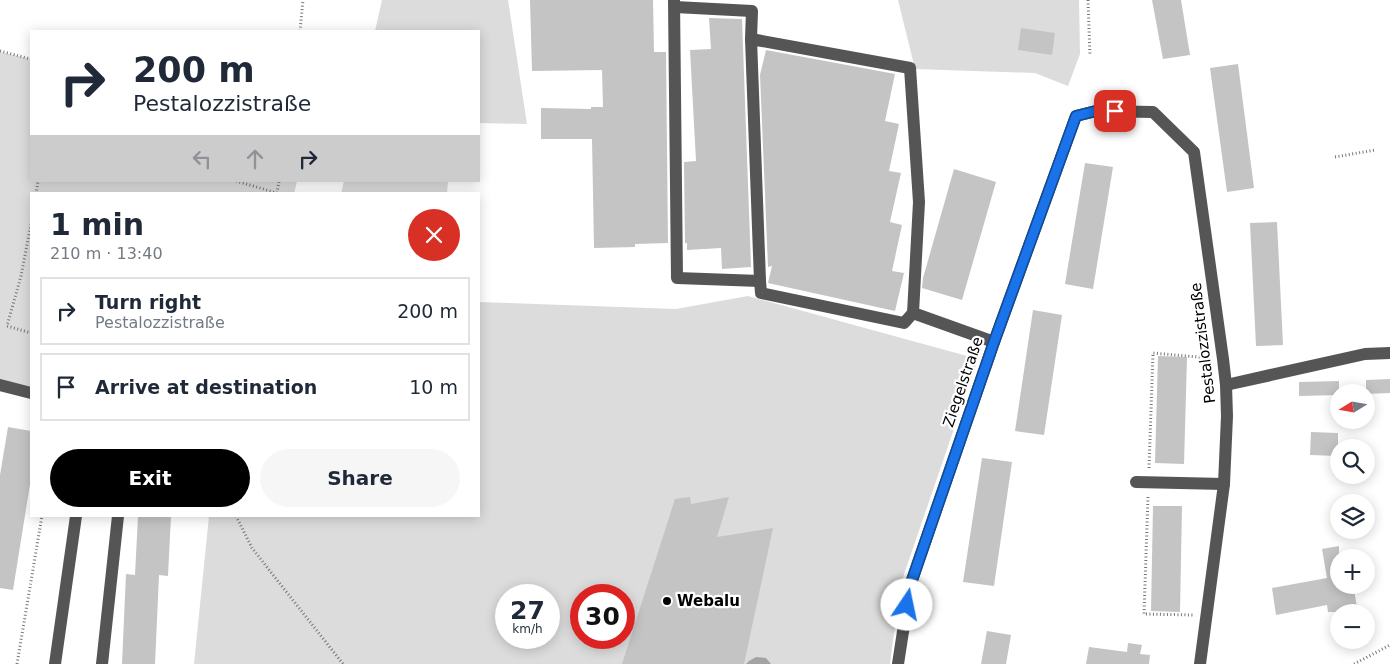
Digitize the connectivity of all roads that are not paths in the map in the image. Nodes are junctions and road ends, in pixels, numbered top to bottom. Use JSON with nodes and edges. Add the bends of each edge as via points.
{"nodes":[{"id":1,"x":674,"y":4,"type":"edge"},
{"id":2,"x":752,"y":39,"type":"junction"},
{"id":3,"x":1076,"y":116,"type":"joint"},
{"id":4,"x":760,"y":281,"type":"junction"},
{"id":5,"x":913,"y":313,"type":"junction"},
{"id":6,"x":994,"y":342,"type":"junction"},
{"id":7,"x":1390,"y":353,"type":"edge"},
{"id":8,"x":0,"y":385,"type":"edge"},
{"id":9,"x":1226,"y":385,"type":"junction"},
{"id":10,"x":30,"y":393,"type":"edge"},
{"id":11,"x":1136,"y":482,"type":"dead end"},
{"id":12,"x":1224,"y":484,"type":"junction"},
{"id":13,"x":76,"y":517,"type":"edge"},
{"id":14,"x":118,"y":517,"type":"edge"},
{"id":15,"x":55,"y":664,"type":"edge"},
{"id":16,"x":102,"y":664,"type":"edge"},
{"id":17,"x":898,"y":664,"type":"edge"},
{"id":18,"x":1200,"y":664,"type":"edge"}],
"edges":[{"from":1,"to":2,"type":"street","via":[[752,11]]},
{"from":1,"to":4,"type":"street","via":[[677,278]]},
{"from":2,"to":4,"type":"street"},
{"from":2,"to":5,"type":"street","via":[[910,68],[919,202]]},
{"from":3,"to":6,"type":"street","name":"Ziegelstraße"},
{"from":3,"to":9,"type":"street","name":"Pestalozzistraße","via":[[1096,111],[1153,112],[1194,152]]},
{"from":4,"to":5,"type":"street","via":[[761,293],[884,319],[904,323]]},
{"from":5,"to":6,"type":"street"},
{"from":6,"to":17,"type":"street","name":"Ziegelstraße","via":[[910,586]]},
{"from":7,"to":9,"type":"street","via":[[1365,354]]},
{"from":8,"to":10,"type":"street"},
{"from":9,"to":12,"type":"street","name":"Pestalozzistraße"},
{"from":11,"to":12,"type":"street"},
{"from":12,"to":18,"type":"street","name":"Pestalozzistraße"},
{"from":13,"to":15,"type":"street"},
{"from":14,"to":16,"type":"street"}]}
